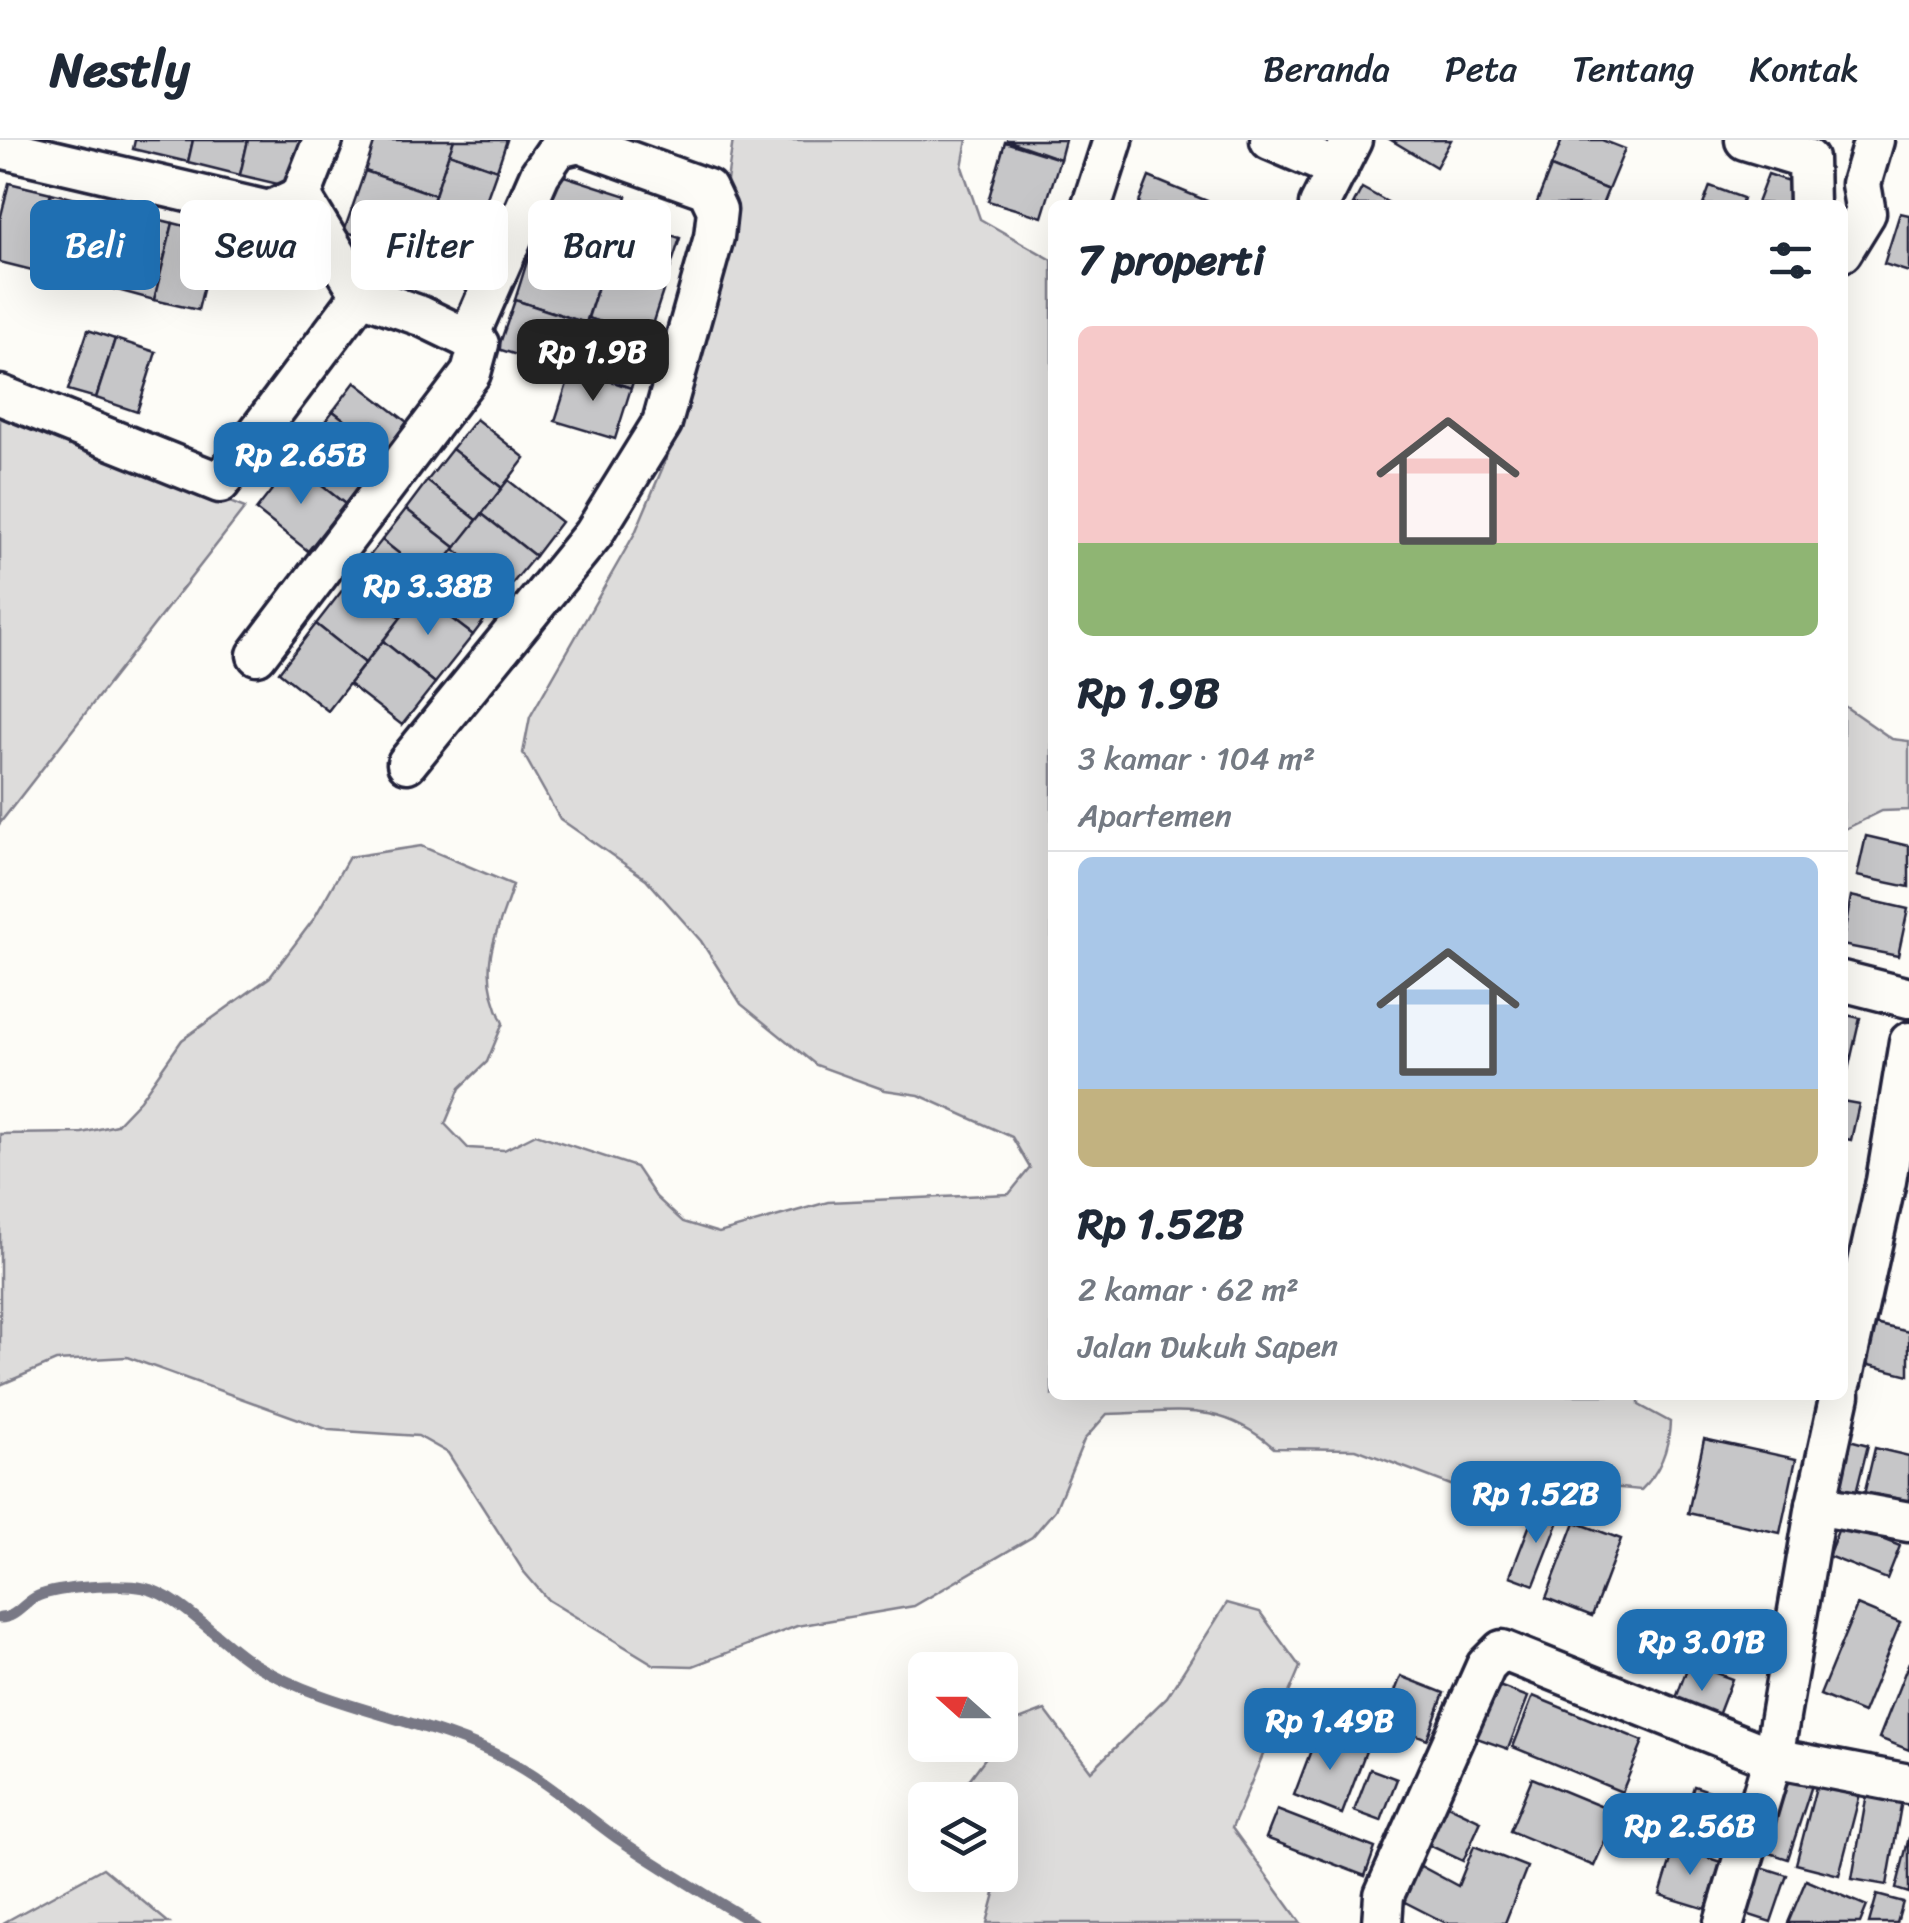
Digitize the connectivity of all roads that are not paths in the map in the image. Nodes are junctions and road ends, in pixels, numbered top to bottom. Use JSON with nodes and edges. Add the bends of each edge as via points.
{"nodes":[{"id":1,"x":323,"y":140,"type":"edge"},
{"id":2,"x":1112,"y":140,"type":"edge"},
{"id":3,"x":1270,"y":140,"type":"edge"},
{"id":4,"x":1745,"y":140,"type":"edge"},
{"id":5,"x":1874,"y":140,"type":"edge"},
{"id":6,"x":0,"y":148,"type":"edge"},
{"id":7,"x":1345,"y":154,"type":"edge"},
{"id":8,"x":301,"y":196,"type":"junction"},
{"id":9,"x":1094,"y":200,"type":"edge"},
{"id":10,"x":1322,"y":200,"type":"edge"},
{"id":11,"x":1809,"y":200,"type":"edge"},
{"id":12,"x":1848,"y":242,"type":"edge"},
{"id":13,"x":361,"y":295,"type":"junction"},
{"id":14,"x":468,"y":340,"type":"junction"},
{"id":15,"x":0,"y":395,"type":"edge"},
{"id":16,"x":258,"y":655,"type":"dead end"},
{"id":17,"x":407,"y":763,"type":"dead end"},
{"id":18,"x":1848,"y":983,"type":"edge"},
{"id":19,"x":1909,"y":998,"type":"edge"},
{"id":20,"x":1909,"y":1042,"type":"edge"},
{"id":21,"x":1898,"y":1182,"type":"edge"},
{"id":22,"x":1848,"y":1360,"type":"edge"},
{"id":23,"x":1839,"y":1400,"type":"edge"},
{"id":24,"x":1816,"y":1505,"type":"junction"},
{"id":25,"x":1909,"y":1522,"type":"edge"},
{"id":26,"x":1774,"y":1758,"type":"junction"},
{"id":27,"x":1909,"y":1784,"type":"edge"},
{"id":28,"x":1382,"y":1923,"type":"edge"},
{"id":29,"x":1724,"y":1923,"type":"edge"}],
"edges":[{"from":1,"to":8,"type":"street"},
{"from":2,"to":9,"type":"street"},
{"from":3,"to":7,"type":"street"},
{"from":4,"to":11,"type":"street","via":[[1808,160]]},
{"from":5,"to":12,"type":"street","via":[[1861,184],[1866,213]]},
{"from":6,"to":8,"type":"street","via":[[268,211]]},
{"from":7,"to":10,"type":"street"},
{"from":8,"to":13,"type":"street"},
{"from":13,"to":14,"type":"street"},
{"from":13,"to":15,"type":"street","via":[[220,483]]},
{"from":14,"to":16,"type":"street","via":[[479,344],[470,373]]},
{"from":14,"to":17,"type":"street","via":[[540,174],[558,148],[580,143],[706,188],[717,210],[714,237],[662,423],[594,533]]},
{"from":18,"to":19,"type":"street"},
{"from":20,"to":21,"type":"street"},
{"from":21,"to":22,"type":"street"},
{"from":23,"to":24,"type":"street"},
{"from":24,"to":25,"type":"street"},
{"from":24,"to":26,"type":"street"},
{"from":26,"to":27,"type":"street"},
{"from":26,"to":28,"type":"street","via":[[1502,1650],[1486,1666],[1384,1896]]},
{"from":26,"to":29,"type":"street"}]}
